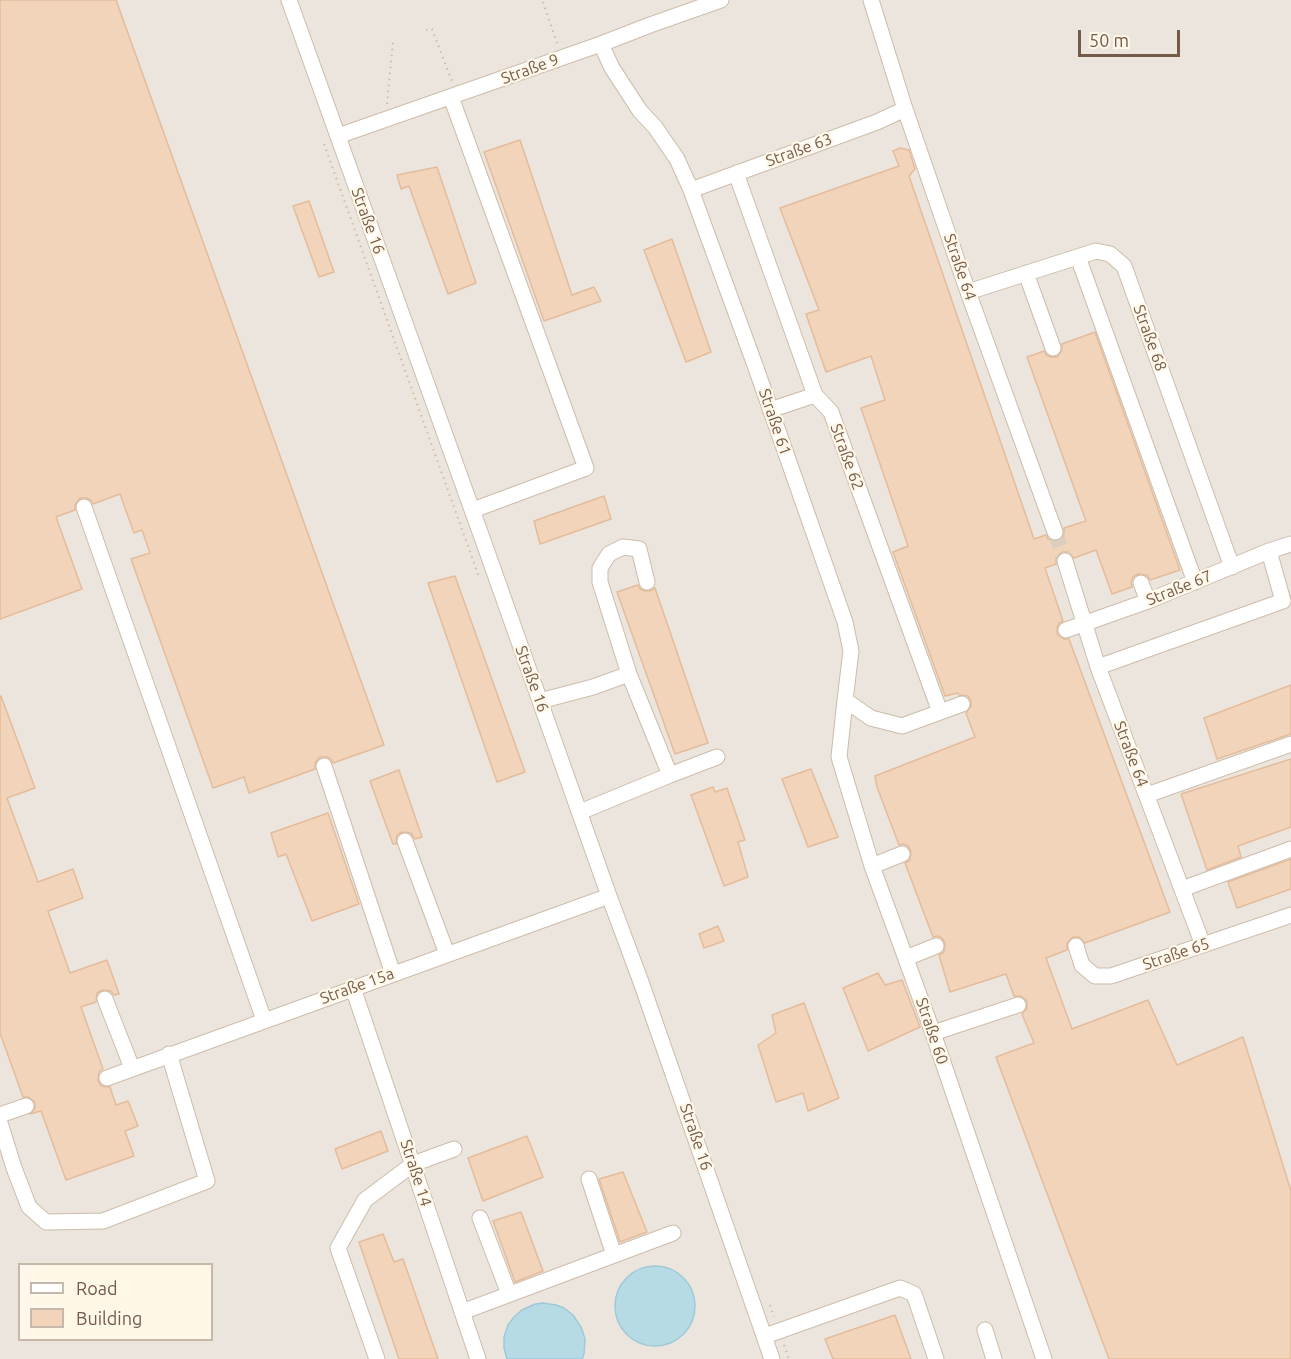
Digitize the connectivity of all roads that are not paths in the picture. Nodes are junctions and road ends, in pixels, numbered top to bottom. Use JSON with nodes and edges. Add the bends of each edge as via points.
{"nodes":[{"id":1,"x":289,"y":0,"type":"edge"},
{"id":2,"x":721,"y":0,"type":"edge"},
{"id":3,"x":870,"y":0,"type":"edge"},
{"id":4,"x":601,"y":44,"type":"junction"},
{"id":5,"x":454,"y":96,"type":"junction"},
{"id":6,"x":905,"y":109,"type":"junction"},
{"id":7,"x":338,"y":136,"type":"junction"},
{"id":8,"x":736,"y":173,"type":"junction"},
{"id":9,"x":691,"y":190,"type":"junction"},
{"id":10,"x":1078,"y":257,"type":"junction"},
{"id":11,"x":1026,"y":273,"type":"junction"},
{"id":12,"x":968,"y":292,"type":"junction"},
{"id":13,"x":1053,"y":348,"type":"dead end"},
{"id":14,"x":815,"y":395,"type":"junction"},
{"id":15,"x":770,"y":410,"type":"junction"},
{"id":16,"x":84,"y":507,"type":"dead end"},
{"id":17,"x":473,"y":510,"type":"junction"},
{"id":18,"x":1055,"y":532,"type":"tunnel mouth"},
{"id":19,"x":1291,"y":544,"type":"edge"},
{"id":20,"x":1269,"y":552,"type":"junction"},
{"id":21,"x":1065,"y":561,"type":"tunnel mouth"},
{"id":22,"x":1232,"y":567,"type":"junction"},
{"id":23,"x":647,"y":582,"type":"dead end"},
{"id":24,"x":1195,"y":582,"type":"junction"},
{"id":25,"x":1141,"y":584,"type":"dead end"},
{"id":26,"x":1148,"y":601,"type":"junction"},
{"id":27,"x":1084,"y":624,"type":"junction"},
{"id":28,"x":1066,"y":630,"type":"dead end"},
{"id":29,"x":1098,"y":667,"type":"junction"},
{"id":30,"x":629,"y":674,"type":"junction"},
{"id":31,"x":845,"y":700,"type":"junction"},
{"id":32,"x":540,"y":701,"type":"junction"},
{"id":33,"x":962,"y":704,"type":"dead end"},
{"id":34,"x":940,"y":712,"type":"junction"},
{"id":35,"x":1291,"y":744,"type":"edge"},
{"id":36,"x":717,"y":758,"type":"dead end"},
{"id":37,"x":324,"y":766,"type":"dead end"},
{"id":38,"x":670,"y":776,"type":"junction"},
{"id":39,"x":1147,"y":795,"type":"junction"},
{"id":40,"x":580,"y":812,"type":"junction"},
{"id":41,"x":405,"y":842,"type":"dead end"},
{"id":42,"x":1291,"y":849,"type":"edge"},
{"id":43,"x":902,"y":854,"type":"dead end"},
{"id":44,"x":872,"y":866,"type":"junction"},
{"id":45,"x":1182,"y":889,"type":"junction"},
{"id":46,"x":609,"y":897,"type":"junction"},
{"id":47,"x":1291,"y":915,"type":"edge"},
{"id":48,"x":1203,"y":945,"type":"junction"},
{"id":49,"x":936,"y":946,"type":"dead end"},
{"id":50,"x":1076,"y":946,"type":"dead end"},
{"id":51,"x":447,"y":954,"type":"junction"},
{"id":52,"x":906,"y":958,"type":"junction"},
{"id":53,"x":393,"y":974,"type":"junction"},
{"id":54,"x":353,"y":988,"type":"junction"},
{"id":55,"x":105,"y":999,"type":"dead end"},
{"id":56,"x":1018,"y":1005,"type":"dead end"},
{"id":57,"x":264,"y":1020,"type":"junction"},
{"id":58,"x":933,"y":1033,"type":"junction"},
{"id":59,"x":169,"y":1054,"type":"junction"},
{"id":60,"x":132,"y":1068,"type":"junction"},
{"id":61,"x":106,"y":1078,"type":"dead end"},
{"id":62,"x":26,"y":1106,"type":"dead end"},
{"id":63,"x":0,"y":1115,"type":"edge"},
{"id":64,"x":0,"y":1123,"type":"edge"},
{"id":65,"x":454,"y":1149,"type":"dead end"},
{"id":66,"x":413,"y":1164,"type":"junction"},
{"id":67,"x":589,"y":1179,"type":"dead end"},
{"id":68,"x":480,"y":1218,"type":"dead end"},
{"id":69,"x":673,"y":1233,"type":"dead end"},
{"id":70,"x":614,"y":1255,"type":"junction"},
{"id":71,"x":509,"y":1294,"type":"junction"},
{"id":72,"x":462,"y":1312,"type":"junction"},
{"id":73,"x":985,"y":1330,"type":"dead end"},
{"id":74,"x":765,"y":1336,"type":"junction"},
{"id":75,"x":377,"y":1359,"type":"edge"},
{"id":76,"x":478,"y":1359,"type":"edge"},
{"id":77,"x":772,"y":1359,"type":"edge"},
{"id":78,"x":936,"y":1359,"type":"edge"},
{"id":79,"x":994,"y":1359,"type":"edge"},
{"id":80,"x":1044,"y":1359,"type":"edge"}],
"edges":[{"from":1,"to":7,"type":"street","name":"Straße 16"},
{"from":2,"to":4,"type":"street","name":"Straße 9"},
{"from":3,"to":6,"type":"street","name":"Straße 64"},
{"from":4,"to":5,"type":"street","name":"Straße 9"},
{"from":4,"to":9,"type":"street","name":"Straße 61","via":[[640,111],[677,159]]},
{"from":5,"to":7,"type":"street","name":"Straße 9"},
{"from":5,"to":17,"type":"street","via":[[586,468]]},
{"from":6,"to":8,"type":"street","name":"Straße 63"},
{"from":6,"to":12,"type":"street","name":"Straße 64"},
{"from":7,"to":17,"type":"street","name":"Straße 16"},
{"from":8,"to":9,"type":"street","name":"Straße 63"},
{"from":8,"to":14,"type":"street","name":"Straße 62"},
{"from":9,"to":15,"type":"street","name":"Straße 61"},
{"from":10,"to":11,"type":"street","name":"Straße 68"},
{"from":10,"to":22,"type":"street","name":"Straße 68","via":[[1096,251],[1110,254],[1124,266]]},
{"from":10,"to":24,"type":"street"},
{"from":11,"to":12,"type":"street","name":"Straße 68"},
{"from":11,"to":13,"type":"street"},
{"from":12,"to":18,"type":"street","name":"Straße 64"},
{"from":14,"to":15,"type":"street"},
{"from":14,"to":34,"type":"street","name":"Straße 62","via":[[831,412]]},
{"from":15,"to":31,"type":"street","name":"Straße 61","via":[[845,622],[851,651]]},
{"from":16,"to":57,"type":"street"},
{"from":17,"to":32,"type":"street","name":"Straße 16"},
{"from":19,"to":20,"type":"street","name":"Straße 67"},
{"from":20,"to":22,"type":"street","name":"Straße 67"},
{"from":20,"to":29,"type":"street","via":[[1283,601]]},
{"from":21,"to":27,"type":"street","name":"Straße 64"},
{"from":22,"to":24,"type":"street","name":"Straße 67"},
{"from":23,"to":30,"type":"street","via":[[639,549],[623,547],[609,554],[600,568],[600,582]]},
{"from":24,"to":26,"type":"street","name":"Straße 67"},
{"from":25,"to":26,"type":"street"},
{"from":26,"to":27,"type":"street","name":"Straße 67"},
{"from":27,"to":28,"type":"street","name":"Straße 67"},
{"from":27,"to":29,"type":"street","name":"Straße 64"},
{"from":29,"to":39,"type":"street","name":"Straße 64"},
{"from":30,"to":32,"type":"street"},
{"from":30,"to":38,"type":"street"},
{"from":31,"to":34,"type":"street","via":[[871,718],[902,726]]},
{"from":31,"to":44,"type":"street","name":"Straße 60","via":[[838,757]]},
{"from":32,"to":40,"type":"street","name":"Straße 16"},
{"from":33,"to":34,"type":"street"},
{"from":35,"to":39,"type":"street"},
{"from":36,"to":38,"type":"street"},
{"from":37,"to":53,"type":"street"},
{"from":38,"to":40,"type":"street"},
{"from":39,"to":45,"type":"street","name":"Straße 64"},
{"from":40,"to":46,"type":"street","name":"Straße 16"},
{"from":41,"to":51,"type":"street"},
{"from":42,"to":45,"type":"street"},
{"from":43,"to":44,"type":"street"},
{"from":44,"to":52,"type":"street","name":"Straße 60"},
{"from":45,"to":48,"type":"street","name":"Straße 64"},
{"from":46,"to":51,"type":"street","name":"Straße 15a"},
{"from":46,"to":74,"type":"street","name":"Straße 16"},
{"from":47,"to":48,"type":"street","name":"Straße 65"},
{"from":48,"to":50,"type":"street","name":"Straße 65","via":[[1111,976],[1095,976],[1082,965]]},
{"from":49,"to":52,"type":"street"},
{"from":51,"to":53,"type":"street","name":"Straße 15a"},
{"from":52,"to":58,"type":"street","name":"Straße 60"},
{"from":53,"to":54,"type":"street","name":"Straße 15a"},
{"from":54,"to":57,"type":"street","name":"Straße 15a"},
{"from":54,"to":66,"type":"street","name":"Straße 14"},
{"from":55,"to":60,"type":"street"},
{"from":56,"to":58,"type":"street"},
{"from":57,"to":59,"type":"street","name":"Straße 15a"},
{"from":58,"to":80,"type":"street","name":"Straße 60"},
{"from":59,"to":60,"type":"street","name":"Straße 15a"},
{"from":59,"to":64,"type":"street","via":[[207,1181],[103,1221],[46,1222],[28,1207]]},
{"from":60,"to":61,"type":"street","name":"Straße 15a"},
{"from":62,"to":63,"type":"street"},
{"from":65,"to":66,"type":"street"},
{"from":66,"to":72,"type":"street","name":"Straße 14"},
{"from":66,"to":75,"type":"street","via":[[365,1200],[338,1248]]},
{"from":67,"to":70,"type":"street"},
{"from":68,"to":71,"type":"street"},
{"from":69,"to":70,"type":"street"},
{"from":70,"to":71,"type":"street"},
{"from":71,"to":72,"type":"street"},
{"from":72,"to":76,"type":"street","name":"Straße 14"},
{"from":73,"to":79,"type":"street"},
{"from":74,"to":77,"type":"street","name":"Straße 16"},
{"from":74,"to":78,"type":"street","via":[[900,1287],[914,1294]]}]}
